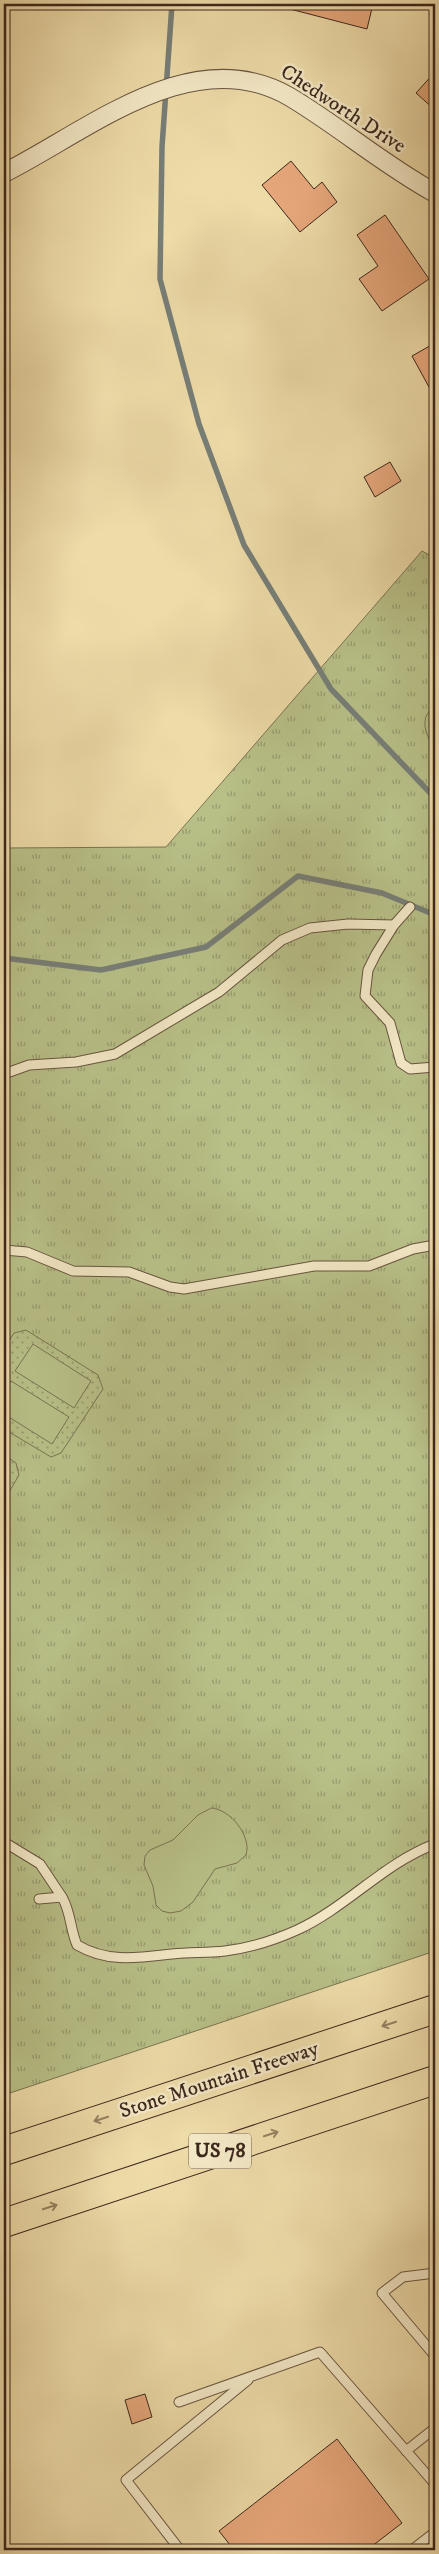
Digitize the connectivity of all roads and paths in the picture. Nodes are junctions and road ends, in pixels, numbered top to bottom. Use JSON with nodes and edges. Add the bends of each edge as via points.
{"nodes":[{"id":1,"x":4,"y":173,"type":"edge"},
{"id":2,"x":435,"y":193,"type":"edge"},
{"id":3,"x":410,"y":907,"type":"dead end"},
{"id":4,"x":394,"y":924,"type":"junction"},
{"id":5,"x":435,"y":1067,"type":"edge"},
{"id":6,"x":4,"y":1074,"type":"edge"},
{"id":7,"x":435,"y":1245,"type":"edge"},
{"id":8,"x":4,"y":1250,"type":"edge"},
{"id":9,"x":4,"y":1842,"type":"edge"},
{"id":10,"x":435,"y":1844,"type":"edge"},
{"id":11,"x":62,"y":1897,"type":"junction"},
{"id":12,"x":39,"y":1899,"type":"dead end"},
{"id":13,"x":435,"y":2009,"type":"edge"},
{"id":14,"x":435,"y":2080,"type":"edge"},
{"id":15,"x":4,"y":2151,"type":"edge"},
{"id":16,"x":4,"y":2223,"type":"edge"},
{"id":17,"x":435,"y":2273,"type":"edge"},
{"id":18,"x":435,"y":2356,"type":"edge"},
{"id":19,"x":254,"y":2375,"type":"junction"},
{"id":20,"x":180,"y":2402,"type":"dead end"},
{"id":21,"x":435,"y":2428,"type":"edge"},
{"id":22,"x":406,"y":2451,"type":"junction"},
{"id":23,"x":435,"y":2484,"type":"edge"},
{"id":24,"x":435,"y":2532,"type":"edge"},
{"id":25,"x":180,"y":2550,"type":"edge"},
{"id":26,"x":412,"y":2550,"type":"edge"}],
"edges":[{"from":1,"to":2,"type":"street","name":"Chedworth Drive","via":[[134,100],[188,83],[224,78],[257,81],[289,97],[409,179]]},
{"from":3,"to":4,"type":"lane"},
{"from":4,"to":5,"type":"lane","via":[[368,970],[365,996],[390,1023],[401,1063],[410,1069]]},
{"from":4,"to":6,"type":"lane","via":[[310,928],[282,940],[219,992],[115,1054],[76,1062],[28,1065]]},
{"from":7,"to":8,"type":"lane","via":[[413,1249],[369,1266],[314,1266],[184,1290],[129,1272],[73,1271],[28,1252]]},
{"from":9,"to":11,"type":"lane","via":[[40,1864]]},
{"from":10,"to":11,"type":"lane","via":[[404,1858],[297,1930],[258,1944],[223,1951],[135,1959],[98,1955],[76,1945],[67,1904]]},
{"from":11,"to":12,"type":"lane"},
{"from":13,"to":15,"type":"highway","name":"Stone Mountain Freeway","one_way":true},
{"from":16,"to":14,"type":"highway","number":"US 78","one_way":true},
{"from":17,"to":18,"type":"lane","via":[[403,2277],[382,2293]]},
{"from":19,"to":20,"type":"lane"},
{"from":19,"to":22,"type":"lane","via":[[320,2352]]},
{"from":19,"to":25,"type":"lane","via":[[126,2480]]},
{"from":21,"to":22,"type":"lane"},
{"from":22,"to":23,"type":"lane"},
{"from":24,"to":26,"type":"lane"}]}
